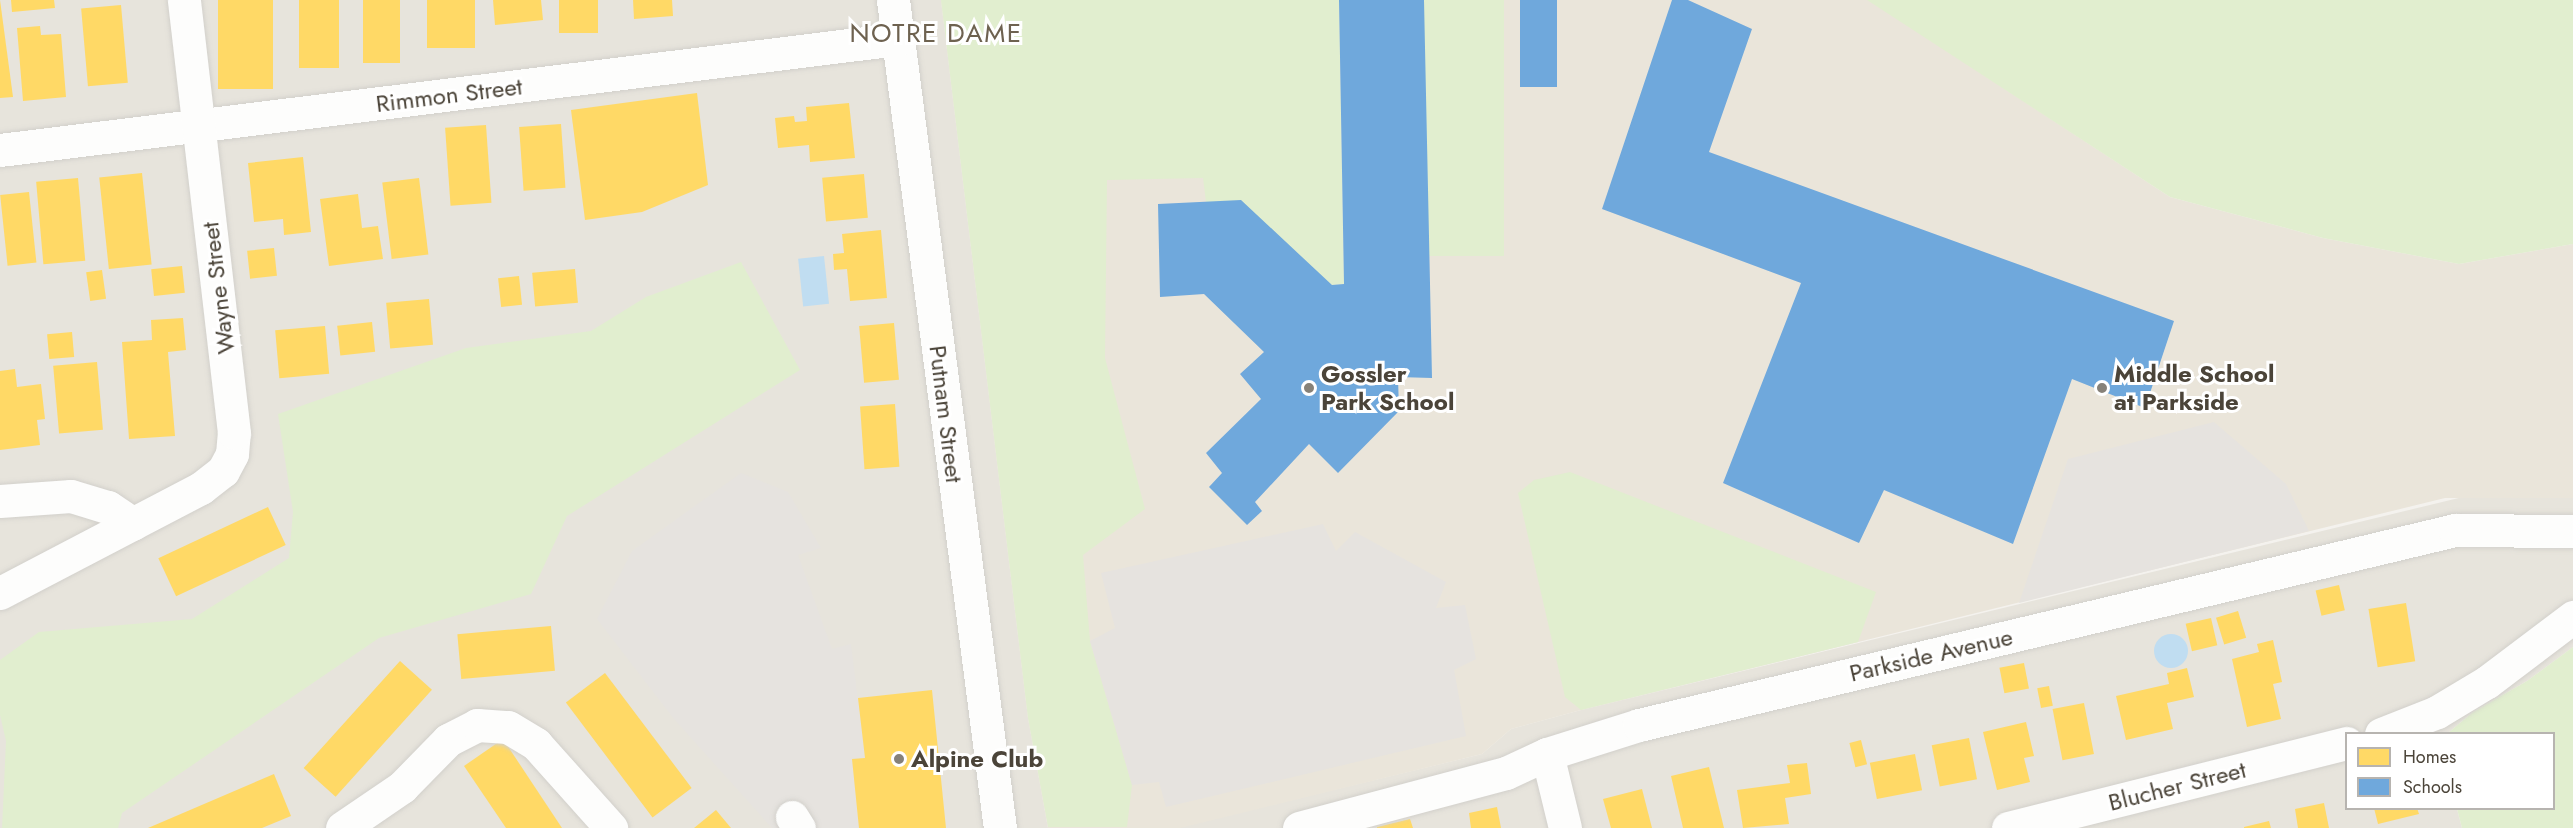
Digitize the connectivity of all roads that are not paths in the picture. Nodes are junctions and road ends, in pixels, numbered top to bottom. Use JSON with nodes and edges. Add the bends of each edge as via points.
{"nodes":[{"id":1,"x":184,"y":0,"type":"edge"},
{"id":2,"x":893,"y":0,"type":"edge"},
{"id":3,"x":898,"y":39,"type":"junction"},
{"id":4,"x":199,"y":126,"type":"junction"},
{"id":5,"x":0,"y":150,"type":"edge"},
{"id":6,"x":0,"y":501,"type":"edge"},
{"id":7,"x":133,"y":524,"type":"junction"},
{"id":8,"x":2573,"y":531,"type":"edge"},
{"id":9,"x":0,"y":593,"type":"edge"},
{"id":10,"x":2573,"y":617,"type":"edge"},
{"id":11,"x":2386,"y":732,"type":"edge"},
{"id":12,"x":2345,"y":743,"type":"edge"},
{"id":13,"x":1547,"y":754,"type":"junction"},
{"id":14,"x":342,"y":828,"type":"edge"},
{"id":15,"x":611,"y":828,"type":"edge"},
{"id":16,"x":1000,"y":828,"type":"edge"},
{"id":17,"x":1299,"y":828,"type":"edge"},
{"id":18,"x":1565,"y":828,"type":"edge"},
{"id":19,"x":2008,"y":828,"type":"edge"}],
"edges":[{"from":1,"to":4,"type":"street","name":"Wayne Street"},
{"from":2,"to":3,"type":"street","name":"Putnam Street"},
{"from":3,"to":4,"type":"street","name":"Rimmon Street"},
{"from":3,"to":16,"type":"street","name":"Putnam Street"},
{"from":4,"to":5,"type":"street","name":"Rimmon Street"},
{"from":4,"to":7,"type":"street","name":"Wayne Street","via":[[234,434],[232,454],[223,471],[201,488]]},
{"from":6,"to":7,"type":"street","via":[[71,496],[108,507]]},
{"from":7,"to":9,"type":"street","name":"Wayne Street"},
{"from":8,"to":13,"type":"street","name":"Parkside Avenue","via":[[2455,530],[1639,725]]},
{"from":10,"to":11,"type":"street","via":[[2487,682],[2437,712]]},
{"from":12,"to":19,"type":"street","name":"Blucher Street"},
{"from":13,"to":17,"type":"street","name":"Parkside Avenue","via":[[1506,773]]},
{"from":13,"to":18,"type":"street"},
{"from":14,"to":15,"type":"street","via":[[402,787],[448,740],[477,726],[508,727],[536,744]]}]}
